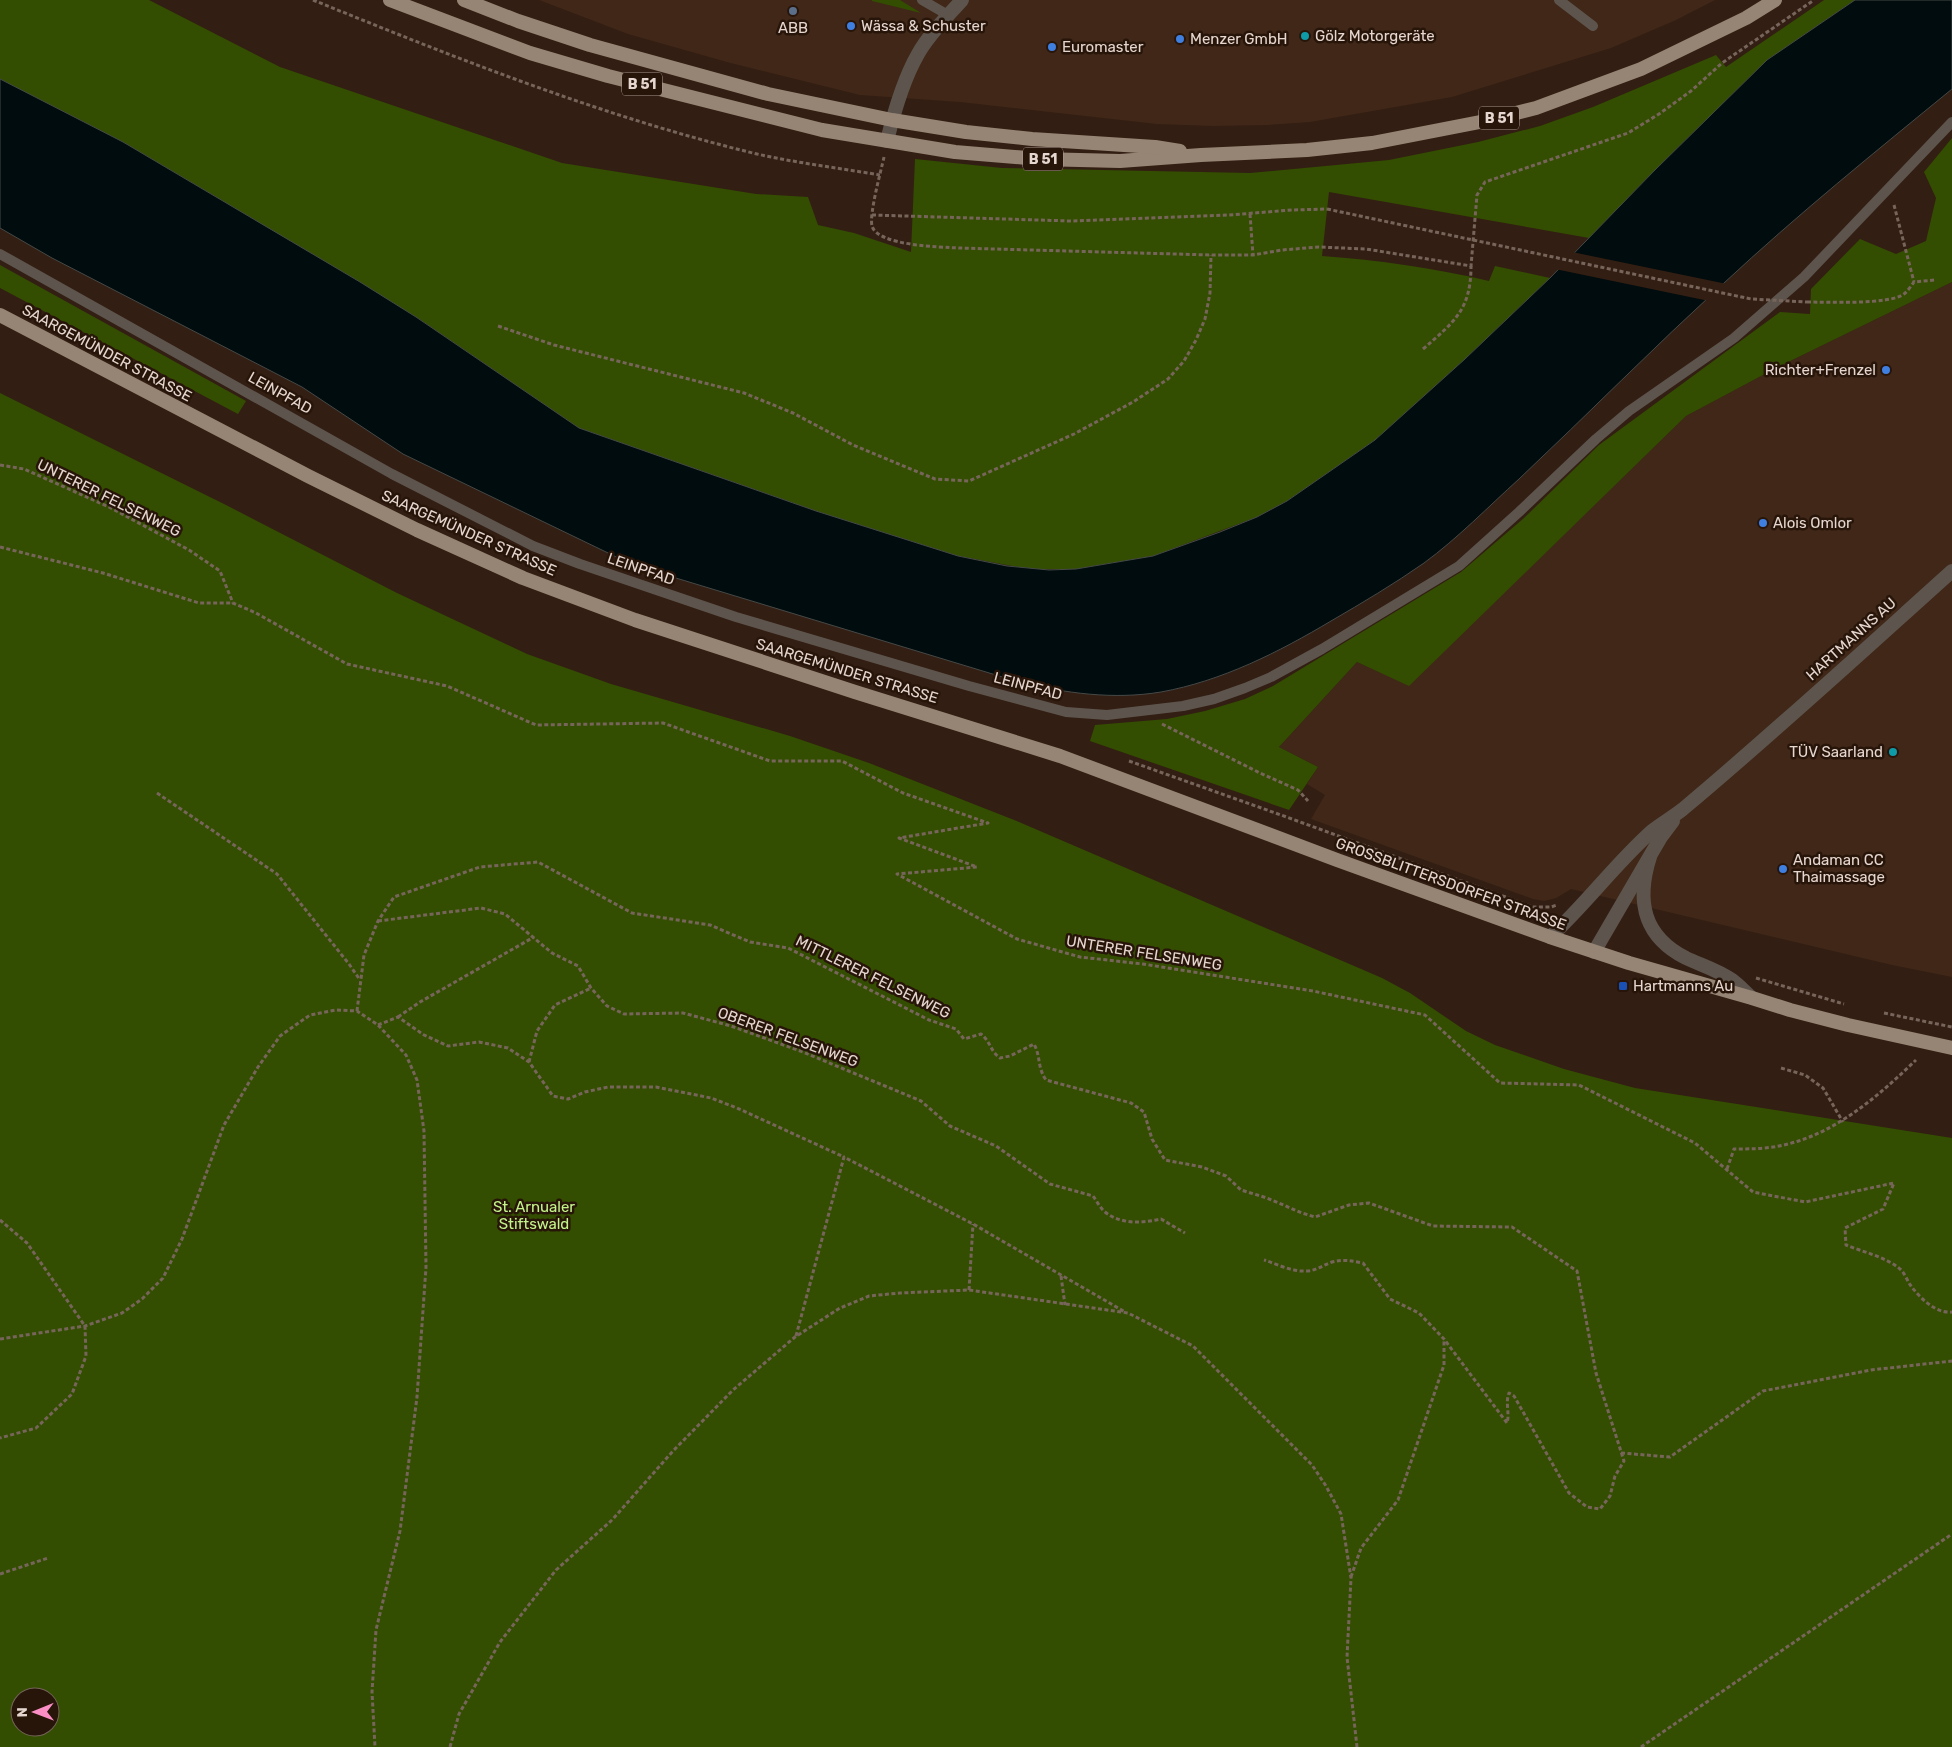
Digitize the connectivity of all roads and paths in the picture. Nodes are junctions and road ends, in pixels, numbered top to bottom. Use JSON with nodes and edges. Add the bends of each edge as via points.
{"nodes":[{"id":1,"x":312,"y":0,"type":"edge"},
{"id":2,"x":390,"y":0,"type":"edge"},
{"id":3,"x":464,"y":0,"type":"edge"},
{"id":4,"x":922,"y":0,"type":"edge"},
{"id":5,"x":962,"y":0,"type":"edge"},
{"id":6,"x":1559,"y":0,"type":"edge"},
{"id":7,"x":1776,"y":0,"type":"edge"},
{"id":8,"x":1814,"y":0,"type":"edge"},
{"id":9,"x":948,"y":15,"type":"junction"},
{"id":10,"x":1593,"y":26,"type":"dead end"},
{"id":11,"x":892,"y":120,"type":"junction"},
{"id":12,"x":1952,"y":122,"type":"edge"},
{"id":13,"x":887,"y":141,"type":"junction"},
{"id":14,"x":1201,"y":155,"type":"junction"},
{"id":15,"x":880,"y":175,"type":"junction"},
{"id":16,"x":1889,"y":187,"type":"junction"},
{"id":17,"x":1250,"y":214,"type":"junction"},
{"id":18,"x":872,"y":215,"type":"junction"},
{"id":19,"x":0,"y":254,"type":"edge"},
{"id":20,"x":1211,"y":255,"type":"junction"},
{"id":21,"x":1253,"y":255,"type":"junction"},
{"id":22,"x":1471,"y":266,"type":"junction"},
{"id":23,"x":1935,"y":280,"type":"dead end"},
{"id":24,"x":1914,"y":282,"type":"junction"},
{"id":25,"x":0,"y":315,"type":"edge"},
{"id":26,"x":498,"y":326,"type":"dead end"},
{"id":27,"x":1423,"y":349,"type":"dead end"},
{"id":28,"x":0,"y":465,"type":"edge"},
{"id":29,"x":0,"y":547,"type":"edge"},
{"id":30,"x":1952,"y":571,"type":"edge"},
{"id":31,"x":233,"y":603,"type":"junction"},
{"id":32,"x":1136,"y":713,"type":"junction"},
{"id":33,"x":949,"y":720,"type":"joint"},
{"id":34,"x":157,"y":793,"type":"dead end"},
{"id":35,"x":1308,"y":801,"type":"dead end"},
{"id":36,"x":1681,"y":810,"type":"junction"},
{"id":37,"x":1296,"y":820,"type":"dead end"},
{"id":38,"x":1650,"y":857,"type":"junction"},
{"id":39,"x":1565,"y":902,"type":"dead end"},
{"id":40,"x":378,"y":921,"type":"junction"},
{"id":41,"x":534,"y":937,"type":"junction"},
{"id":42,"x":1550,"y":937,"type":"junction"},
{"id":43,"x":1594,"y":952,"type":"junction"},
{"id":44,"x":1754,"y":977,"type":"dead end"},
{"id":45,"x":360,"y":980,"type":"junction"},
{"id":46,"x":591,"y":988,"type":"junction"},
{"id":47,"x":1752,"y":998,"type":"junction"},
{"id":48,"x":1844,"y":1004,"type":"dead end"},
{"id":49,"x":357,"y":1011,"type":"junction"},
{"id":50,"x":1881,"y":1012,"type":"dead end"},
{"id":51,"x":398,"y":1017,"type":"junction"},
{"id":52,"x":378,"y":1024,"type":"junction"},
{"id":53,"x":1952,"y":1027,"type":"edge"},
{"id":54,"x":1952,"y":1048,"type":"edge"},
{"id":55,"x":1916,"y":1060,"type":"dead end"},
{"id":56,"x":530,"y":1062,"type":"junction"},
{"id":57,"x":1781,"y":1068,"type":"dead end"},
{"id":58,"x":1843,"y":1122,"type":"junction"},
{"id":59,"x":844,"y":1157,"type":"junction"},
{"id":60,"x":1727,"y":1169,"type":"junction"},
{"id":61,"x":0,"y":1220,"type":"edge"},
{"id":62,"x":973,"y":1224,"type":"junction"},
{"id":63,"x":1185,"y":1233,"type":"dead end"},
{"id":64,"x":1264,"y":1260,"type":"dead end"},
{"id":65,"x":1061,"y":1276,"type":"junction"},
{"id":66,"x":969,"y":1290,"type":"junction"},
{"id":67,"x":1065,"y":1305,"type":"junction"},
{"id":68,"x":1952,"y":1312,"type":"edge"},
{"id":69,"x":1128,"y":1313,"type":"junction"},
{"id":70,"x":86,"y":1326,"type":"junction"},
{"id":71,"x":795,"y":1337,"type":"junction"},
{"id":72,"x":0,"y":1339,"type":"edge"},
{"id":73,"x":1444,"y":1339,"type":"junction"},
{"id":74,"x":1952,"y":1361,"type":"edge"},
{"id":75,"x":0,"y":1438,"type":"edge"},
{"id":76,"x":1621,"y":1453,"type":"junction"},
{"id":77,"x":1952,"y":1534,"type":"edge"},
{"id":78,"x":48,"y":1558,"type":"dead end"},
{"id":79,"x":0,"y":1574,"type":"edge"},
{"id":80,"x":1351,"y":1578,"type":"junction"},
{"id":81,"x":375,"y":1747,"type":"edge"},
{"id":82,"x":450,"y":1747,"type":"edge"},
{"id":83,"x":1357,"y":1747,"type":"edge"},
{"id":84,"x":1641,"y":1747,"type":"edge"}],
"edges":[{"from":1,"to":15,"type":"path","via":[[570,100],[758,154]]},
{"from":2,"to":13,"type":"main road","number":"B 51","via":[[530,53],[608,76],[822,130]]},
{"from":3,"to":11,"type":"main road","number":"B 51","via":[[590,44],[768,94]]},
{"from":4,"to":9,"type":"lane"},
{"from":5,"to":9,"type":"street"},
{"from":6,"to":10,"type":"lane"},
{"from":7,"to":14,"type":"main road","number":"B 51","via":[[1641,69],[1536,108],[1372,143]]},
{"from":8,"to":22,"type":"path","via":[[1722,63],[1665,110],[1628,133],[1485,182],[1477,195]]},
{"from":9,"to":11,"type":"street","via":[[918,54]]},
{"from":11,"to":13,"type":"street"},
{"from":11,"to":14,"type":"main road","number":"B 51","via":[[966,132],[1155,147]]},
{"from":12,"to":16,"type":"lane","name":"LEINPFAD"},
{"from":13,"to":14,"type":"main road","number":"B 51","via":[[955,152],[1040,159],[1120,161]]},
{"from":13,"to":15,"type":"path"},
{"from":15,"to":18,"type":"path"},
{"from":16,"to":24,"type":"path"},
{"from":16,"to":32,"type":"lane","name":"LEINPFAD","via":[[1804,277],[1734,338],[1629,411],[1459,566],[1271,677],[1229,694],[1183,706]]},
{"from":17,"to":18,"type":"path","via":[[1071,220]]},
{"from":17,"to":21,"type":"path"},
{"from":17,"to":24,"type":"path","bridge":true,"via":[[1327,210],[1751,299],[1807,302],[1887,299],[1903,295]]},
{"from":18,"to":20,"type":"path","via":[[872,227],[878,234],[890,240],[930,246]]},
{"from":19,"to":32,"type":"lane","name":"LEINPFAD","via":[[392,474],[533,546],[736,616],[969,686],[1066,712]]},
{"from":20,"to":21,"type":"path"},
{"from":20,"to":26,"type":"path","via":[[1210,293],[1205,319],[1184,361],[1168,378],[1133,402],[1074,434],[969,480],[935,479],[853,445],[744,393],[554,345]]},
{"from":21,"to":22,"type":"path","via":[[1319,247],[1366,249]]},
{"from":22,"to":27,"type":"path","via":[[1471,281],[1462,311]]},
{"from":23,"to":24,"type":"path"},
{"from":25,"to":33,"type":"main road","name":"SAARGEMÜNDER STRASSE","via":[[308,476],[523,578],[635,620]]},
{"from":28,"to":31,"type":"path","name":"UNTERER FELSENWEG","via":[[24,469],[101,503],[189,550],[220,570]]},
{"from":29,"to":31,"type":"path","via":[[103,573],[199,604]]},
{"from":30,"to":36,"type":"street","name":"HARTMANNS AU"},
{"from":31,"to":60,"type":"path","name":"UNTERER FELSENWEG","via":[[256,612],[347,664],[447,686],[536,725],[663,723],[770,761],[842,761],[903,793],[988,823],[899,838],[977,867],[898,874],[1017,939],[1080,957],[1313,991],[1425,1014],[1500,1083],[1579,1085],[1695,1143]]},
{"from":32,"to":35,"type":"path","via":[[1298,790]]},
{"from":33,"to":42,"type":"main road","name":"GROSSBLITTERSDORFER STRASSE","via":[[1060,756]]},
{"from":34,"to":45,"type":"path","via":[[277,874]]},
{"from":36,"to":38,"type":"street","name":"HARTMANNS AU"},
{"from":36,"to":42,"type":"street","name":"HARTMANNS AU","via":[[1653,830]]},
{"from":37,"to":39,"type":"path","via":[[1533,907],[1551,907]]},
{"from":38,"to":43,"type":"street","name":"HARTMANNS AU"},
{"from":38,"to":47,"type":"street","name":"HARTMANNS AU","via":[[1643,886],[1646,915],[1654,934],[1668,948],[1731,980]]},
{"from":40,"to":41,"type":"path","name":"OBERER FELSENWEG","via":[[481,908],[505,914]]},
{"from":40,"to":45,"type":"path","name":"MITTLERER FELSENWEG","via":[[364,955]]},
{"from":40,"to":76,"type":"path","name":"MITTLERER FELSENWEG","via":[[394,897],[480,868],[538,862],[632,913],[710,925],[750,942],[788,948],[929,1020],[956,1029],[964,1039],[981,1034],[1000,1058],[1034,1044],[1039,1053],[1039,1071],[1046,1080],[1132,1103],[1144,1112],[1152,1139],[1165,1160],[1202,1167],[1226,1176],[1241,1190],[1302,1214],[1315,1217],[1349,1205],[1368,1203],[1433,1226],[1512,1227],[1577,1271],[1596,1373]]},
{"from":41,"to":46,"type":"path","name":"OBERER FELSENWEG","via":[[552,953],[578,966]]},
{"from":41,"to":51,"type":"path"},
{"from":42,"to":43,"type":"main road","name":"GROSSBLITTERSDORFER STRASSE"},
{"from":43,"to":47,"type":"main road","name":"GROSSBLITTERSDORFER STRASSE"},
{"from":44,"to":48,"type":"path"},
{"from":45,"to":49,"type":"path","name":"MITTLERER FELSENWEG"},
{"from":46,"to":56,"type":"path","via":[[555,1004],[537,1031]]},
{"from":46,"to":63,"type":"path","name":"OBERER FELSENWEG","via":[[607,1006],[624,1014],[684,1013],[749,1032],[921,1100],[950,1126],[996,1146],[1050,1184],[1093,1196],[1104,1211],[1120,1220],[1141,1223],[1162,1219]]},
{"from":47,"to":54,"type":"main road","name":"GROSSBLITTERSDORFER STRASSE","via":[[1848,1026]]},
{"from":49,"to":52,"type":"path"},
{"from":49,"to":70,"type":"path","via":[[310,1014],[280,1036],[224,1125],[182,1239],[163,1278],[122,1313]]},
{"from":50,"to":53,"type":"path"},
{"from":51,"to":52,"type":"path"},
{"from":51,"to":56,"type":"path","via":[[424,1035],[448,1046],[479,1042],[508,1048]]},
{"from":52,"to":81,"type":"path","via":[[406,1054],[417,1080],[424,1131],[426,1267],[418,1398],[400,1531],[376,1630],[372,1692]]},
{"from":55,"to":58,"type":"path","via":[[1883,1092]]},
{"from":56,"to":59,"type":"path","via":[[554,1096],[568,1099],[608,1087],[656,1087],[711,1098]]},
{"from":57,"to":58,"type":"path","via":[[1805,1075],[1823,1088]]},
{"from":58,"to":60,"type":"path","via":[[1779,1146],[1734,1149]]},
{"from":59,"to":62,"type":"path"},
{"from":59,"to":71,"type":"path"},
{"from":60,"to":68,"type":"path","via":[[1753,1192],[1805,1202],[1894,1183],[1883,1209],[1846,1228],[1846,1245],[1901,1269],[1911,1286],[1935,1309]]},
{"from":61,"to":70,"type":"path","via":[[27,1243]]},
{"from":62,"to":65,"type":"path"},
{"from":62,"to":66,"type":"path"},
{"from":64,"to":73,"type":"path","via":[[1305,1272],[1346,1260],[1363,1264],[1390,1299],[1419,1313]]},
{"from":65,"to":67,"type":"path"},
{"from":65,"to":69,"type":"path"},
{"from":66,"to":67,"type":"path"},
{"from":66,"to":71,"type":"path","via":[[869,1296],[840,1308]]},
{"from":67,"to":69,"type":"path"},
{"from":69,"to":80,"type":"path","via":[[1193,1346],[1312,1465],[1341,1514]]},
{"from":70,"to":72,"type":"path"},
{"from":70,"to":75,"type":"path","via":[[86,1356],[72,1394],[36,1428]]},
{"from":71,"to":82,"type":"path","via":[[733,1390],[612,1520],[556,1570],[500,1642],[459,1714]]},
{"from":73,"to":76,"type":"path","via":[[1507,1423],[1508,1393],[1514,1396],[1569,1493],[1587,1507],[1600,1509],[1610,1496],[1615,1476],[1624,1460]]},
{"from":73,"to":80,"type":"path","via":[[1444,1365],[1398,1500],[1361,1548]]},
{"from":74,"to":76,"type":"path","via":[[1871,1370],[1763,1391],[1670,1457]]},
{"from":77,"to":84,"type":"path"},
{"from":78,"to":79,"type":"path"},
{"from":80,"to":83,"type":"path","via":[[1347,1657]]}]}
